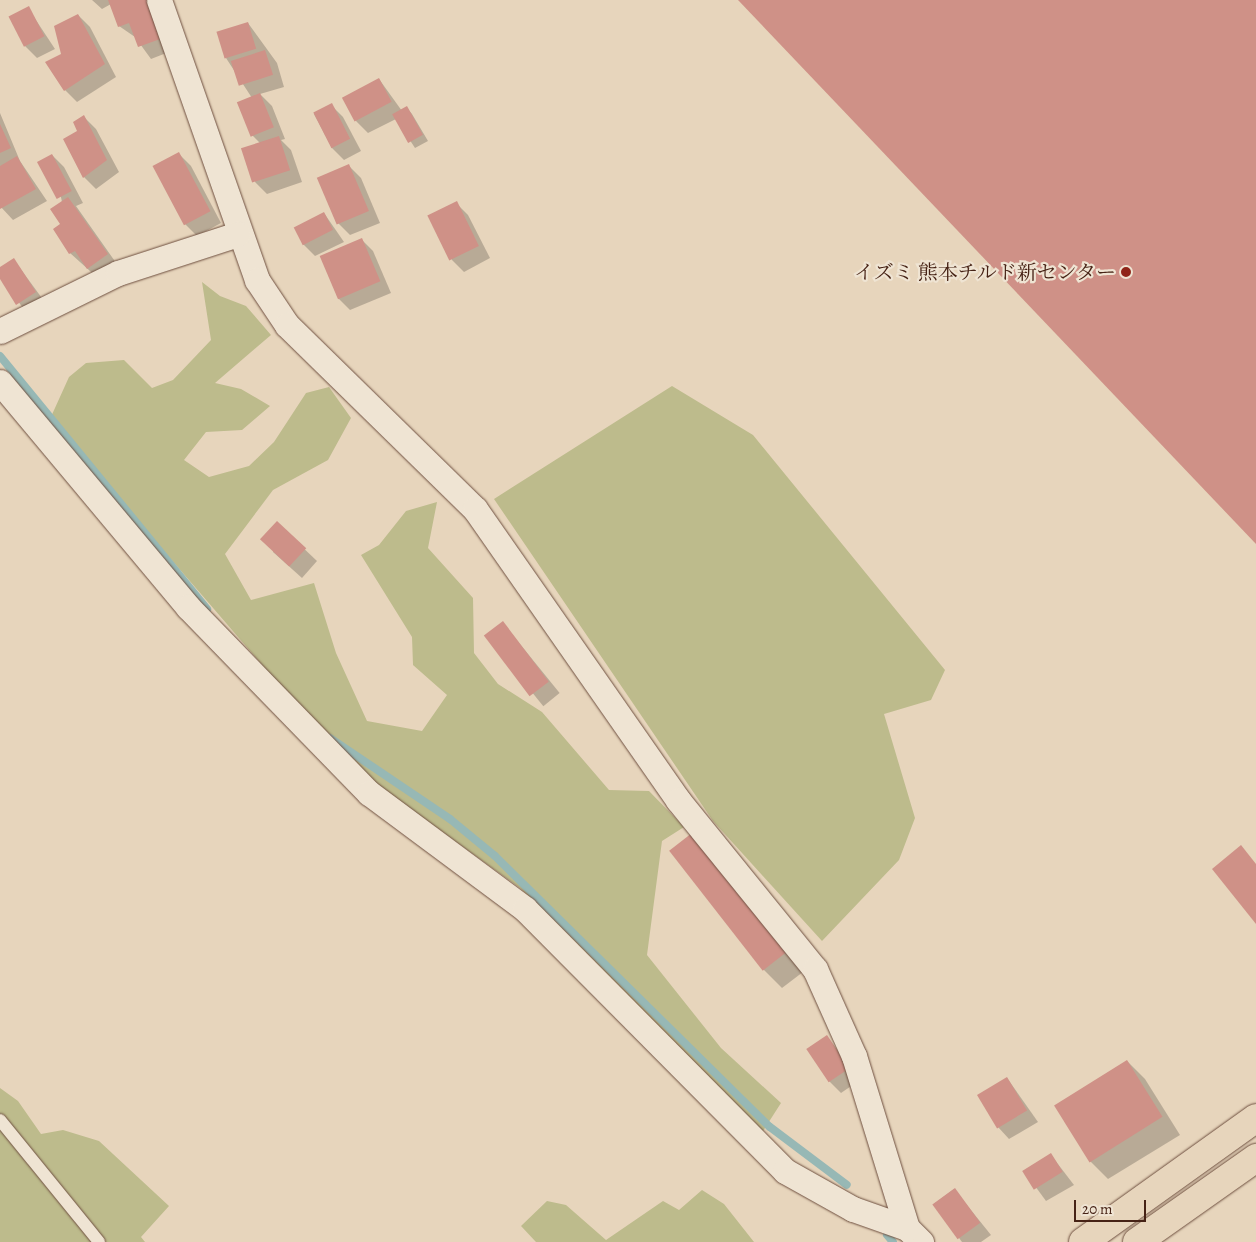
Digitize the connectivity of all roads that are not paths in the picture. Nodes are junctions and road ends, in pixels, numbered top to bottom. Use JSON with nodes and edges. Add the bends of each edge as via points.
{"nodes":[{"id":1,"x":159,"y":0,"type":"edge"},
{"id":2,"x":238,"y":234,"type":"junction"},
{"id":3,"x":0,"y":331,"type":"edge"},
{"id":4,"x":0,"y":382,"type":"edge"},
{"id":5,"x":1256,"y":1118,"type":"edge"},
{"id":6,"x":0,"y":1120,"type":"edge"},
{"id":7,"x":1256,"y":1158,"type":"edge"},
{"id":8,"x":914,"y":1235,"type":"edge"},
{"id":9,"x":99,"y":1242,"type":"edge"},
{"id":10,"x":1083,"y":1242,"type":"edge"},
{"id":11,"x":1137,"y":1242,"type":"edge"}],
"edges":[{"from":1,"to":2,"type":"street"},
{"from":2,"to":3,"type":"street","via":[[118,273]]},
{"from":2,"to":8,"type":"street","via":[[257,280],[287,325],[475,509],[678,800],[815,968],[854,1056]]},
{"from":4,"to":8,"type":"street","via":[[188,607],[369,793],[525,909],[785,1171],[852,1209]]},
{"from":5,"to":10,"type":"highway"},
{"from":6,"to":9,"type":"lane"},
{"from":7,"to":11,"type":"highway"}]}
